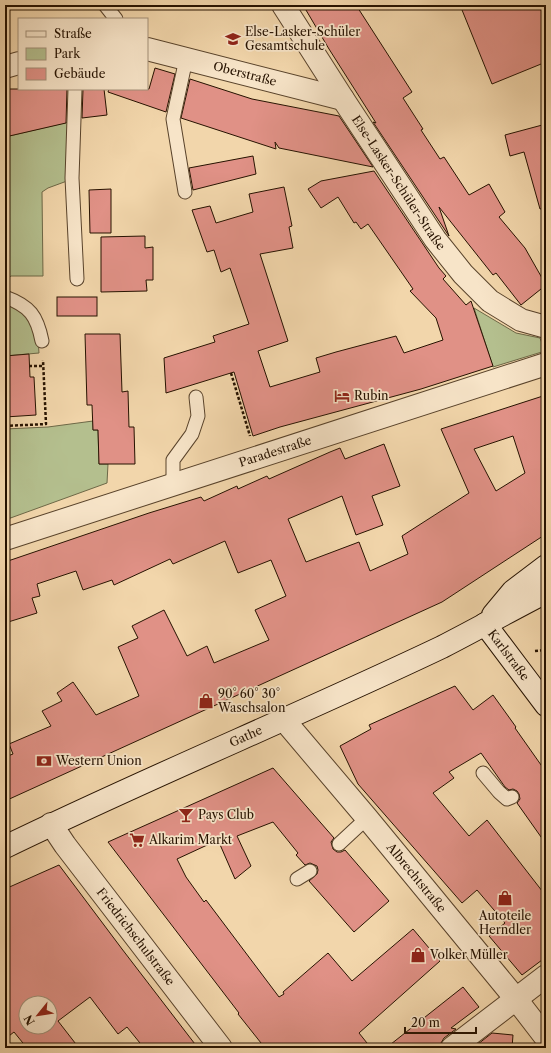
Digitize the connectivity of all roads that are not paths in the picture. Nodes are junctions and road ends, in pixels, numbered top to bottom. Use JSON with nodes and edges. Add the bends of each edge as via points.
{"nodes":[{"id":1,"x":105,"y":5,"type":"edge"},
{"id":2,"x":283,"y":5,"type":"edge"},
{"id":3,"x":115,"y":18,"type":"edge"},
{"id":4,"x":148,"y":49,"type":"edge"},
{"id":5,"x":186,"y":58,"type":"junction"},
{"id":6,"x":18,"y":63,"type":"edge"},
{"id":7,"x":5,"y":67,"type":"edge"},
{"id":8,"x":75,"y":90,"type":"edge"},
{"id":9,"x":343,"y":99,"type":"junction"},
{"id":10,"x":185,"y":192,"type":"dead end"},
{"id":11,"x":77,"y":279,"type":"dead end"},
{"id":12,"x":5,"y":297,"type":"edge"},
{"id":13,"x":546,"y":327,"type":"edge"},
{"id":14,"x":42,"y":341,"type":"road end"},
{"id":15,"x":546,"y":364,"type":"edge"},
{"id":16,"x":196,"y":397,"type":"dead end"},
{"id":17,"x":173,"y":485,"type":"junction"},
{"id":18,"x":5,"y":539,"type":"edge"},
{"id":19,"x":546,"y":566,"type":"edge"},
{"id":20,"x":546,"y":592,"type":"edge"},
{"id":21,"x":485,"y":624,"type":"junction"},
{"id":22,"x":546,"y":705,"type":"edge"},
{"id":23,"x":284,"y":720,"type":"junction"},
{"id":24,"x":483,"y":773,"type":"dead end"},
{"id":25,"x":512,"y":797,"type":"dead end"},
{"id":26,"x":367,"y":818,"type":"junction"},
{"id":27,"x":51,"y":824,"type":"junction"},
{"id":28,"x":339,"y":844,"type":"dead end"},
{"id":29,"x":5,"y":847,"type":"edge"},
{"id":30,"x":310,"y":871,"type":"dead end"},
{"id":31,"x":297,"y":879,"type":"dead end"},
{"id":32,"x":546,"y":976,"type":"edge"},
{"id":33,"x":516,"y":999,"type":"junction"},
{"id":34,"x":546,"y":1038,"type":"edge"},
{"id":35,"x":222,"y":1048,"type":"edge"},
{"id":36,"x":452,"y":1048,"type":"edge"}],
"edges":[{"from":1,"to":3,"type":"lane"},
{"from":2,"to":9,"type":"street","name":"Else-Lasker-Schüler-Straße"},
{"from":4,"to":5,"type":"street","name":"Oberstraße"},
{"from":5,"to":9,"type":"street","name":"Oberstraße"},
{"from":5,"to":10,"type":"lane","via":[[174,119]]},
{"from":6,"to":7,"type":"street"},
{"from":8,"to":11,"type":"lane","via":[[72,178]]},
{"from":9,"to":13,"type":"street","name":"Else-Lasker-Schüler-Straße","via":[[435,239],[463,274],[490,301],[521,320]]},
{"from":12,"to":14,"type":"lane","via":[[30,310],[40,327]]},
{"from":15,"to":17,"type":"street","name":"Paradestraße"},
{"from":16,"to":17,"type":"lane","via":[[198,416],[192,434],[173,460]]},
{"from":17,"to":18,"type":"street","name":"Paradestraße"},
{"from":19,"to":21,"type":"street","name":"Gathe","via":[[513,591]]},
{"from":20,"to":21,"type":"street","name":"Gathe"},
{"from":21,"to":22,"type":"street","name":"Karlstraße"},
{"from":21,"to":23,"type":"street","name":"Gathe"},
{"from":23,"to":26,"type":"street","name":"Albrechtstraße"},
{"from":23,"to":27,"type":"street","name":"Gathe"},
{"from":24,"to":25,"type":"lane","via":[[507,799]]},
{"from":26,"to":28,"type":"lane"},
{"from":26,"to":33,"type":"street","name":"Albrechtstraße"},
{"from":27,"to":29,"type":"street","name":"Gathe"},
{"from":27,"to":35,"type":"street","name":"Friedrichschulstraße"},
{"from":30,"to":31,"type":"lane"},
{"from":32,"to":33,"type":"street"},
{"from":33,"to":34,"type":"street","name":"Albrechtstraße"},
{"from":33,"to":36,"type":"street"}]}
